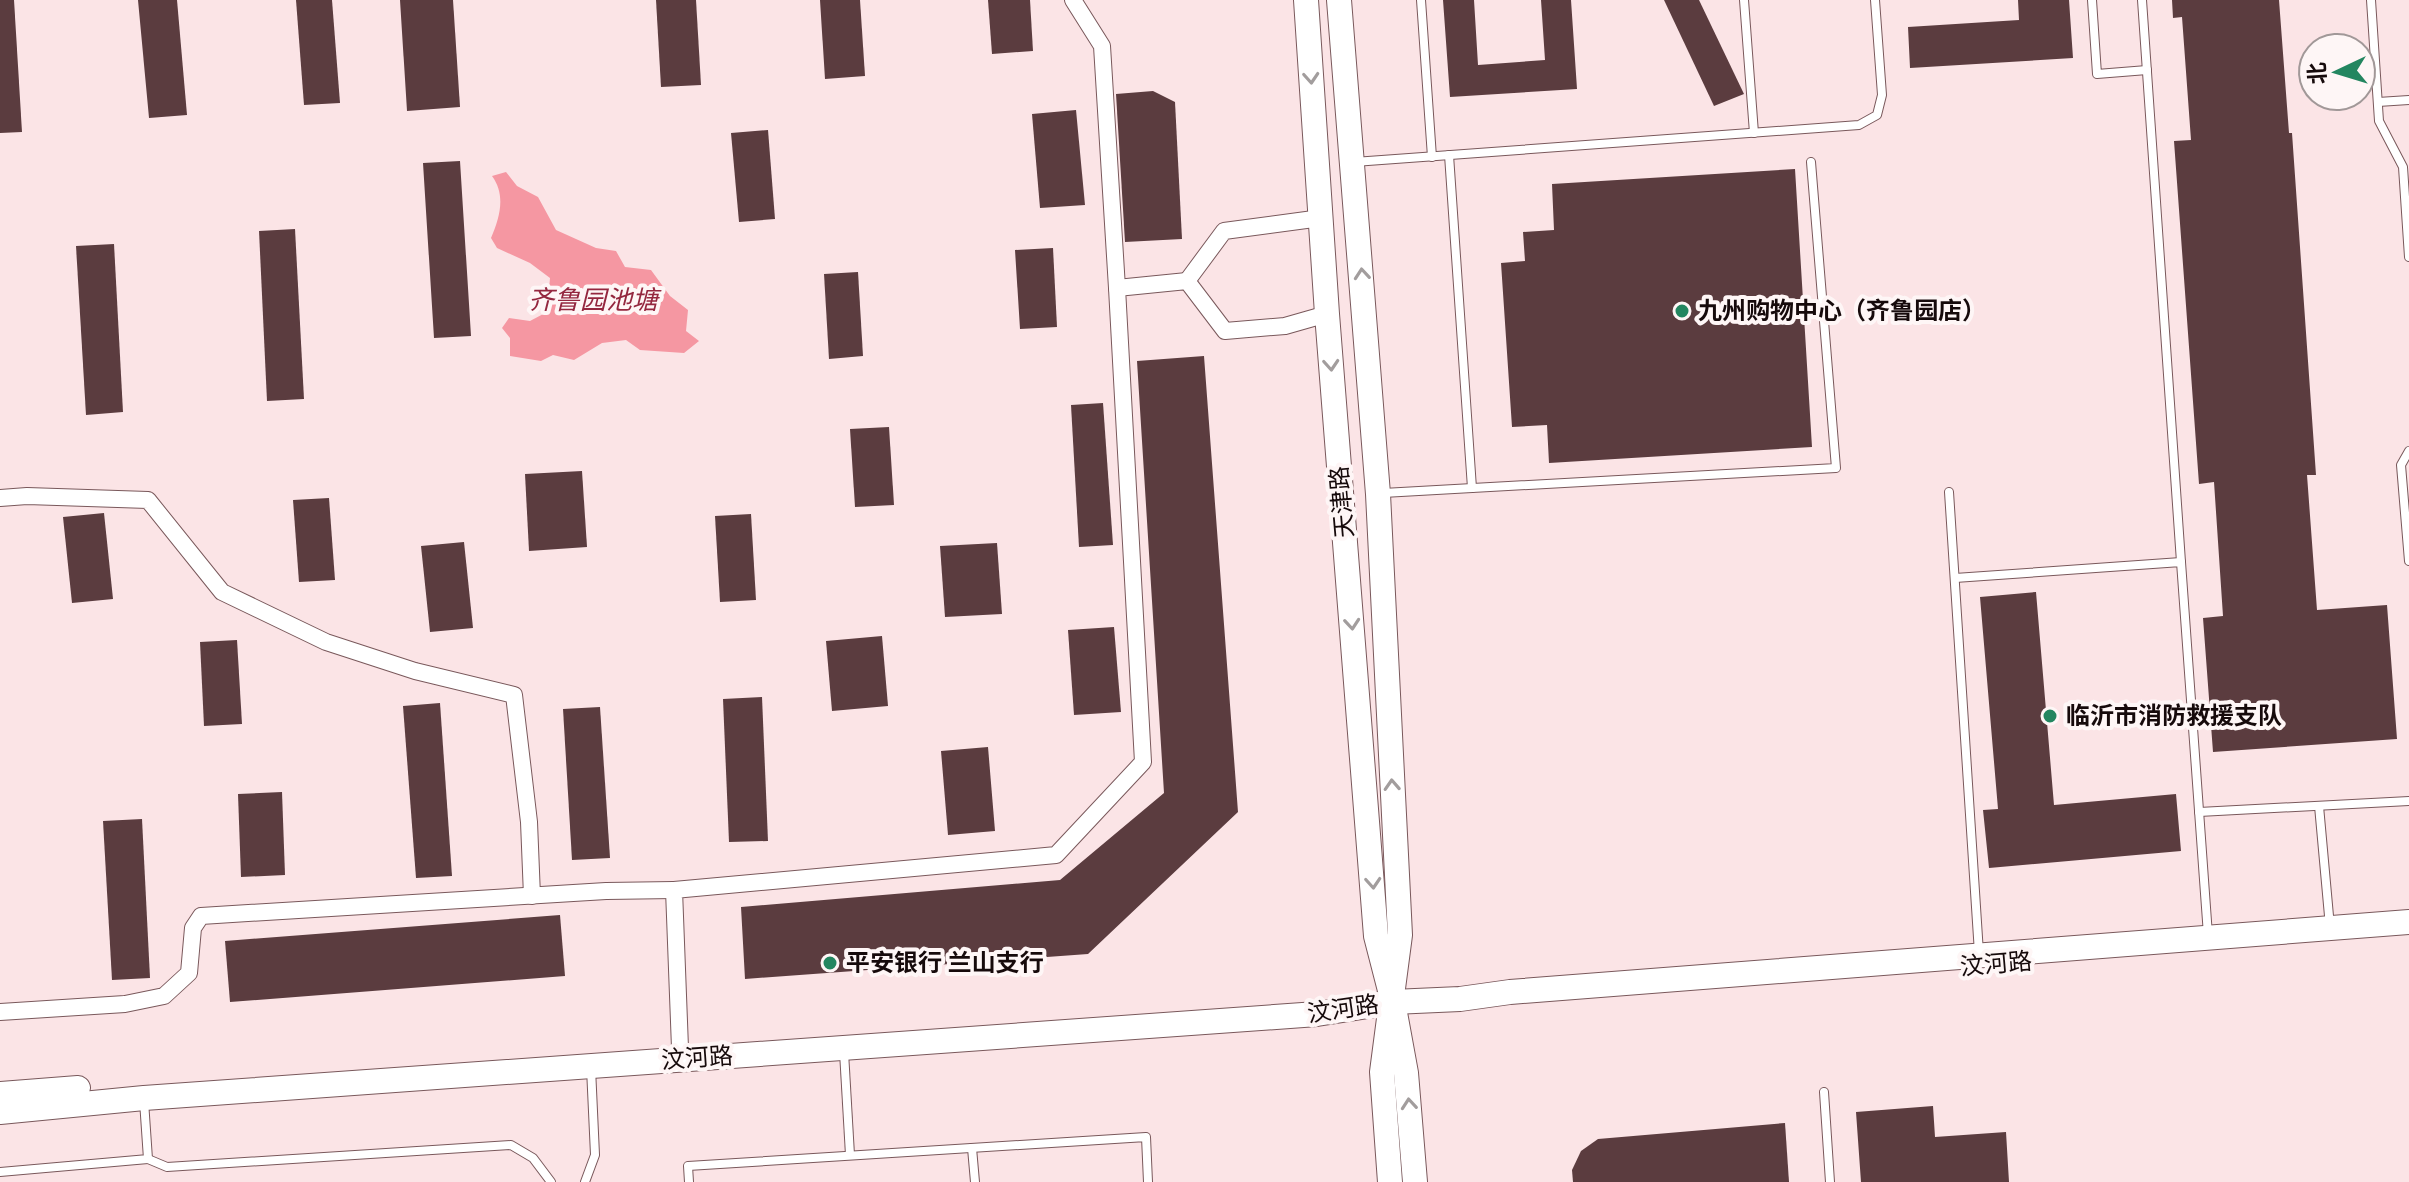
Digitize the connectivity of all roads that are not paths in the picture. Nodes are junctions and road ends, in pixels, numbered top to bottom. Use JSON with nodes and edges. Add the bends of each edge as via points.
{"nodes":[{"id":1,"x":1073,"y":0,"type":"edge"},
{"id":2,"x":1306,"y":0,"type":"edge"},
{"id":3,"x":1339,"y":0,"type":"edge"},
{"id":4,"x":1421,"y":0,"type":"edge"},
{"id":5,"x":1744,"y":0,"type":"edge"},
{"id":6,"x":1875,"y":0,"type":"edge"},
{"id":7,"x":2092,"y":0,"type":"edge"},
{"id":8,"x":2142,"y":0,"type":"edge"},
{"id":9,"x":2371,"y":0,"type":"edge"},
{"id":10,"x":2147,"y":70,"type":"junction"},
{"id":11,"x":2409,"y":100,"type":"edge"},
{"id":12,"x":2378,"y":102,"type":"junction"},
{"id":13,"x":1754,"y":133,"type":"junction"},
{"id":14,"x":1449,"y":155,"type":"junction"},
{"id":15,"x":1432,"y":157,"type":"junction"},
{"id":16,"x":1352,"y":162,"type":"junction"},
{"id":17,"x":1811,"y":162,"type":"dead end"},
{"id":18,"x":1321,"y":218,"type":"junction"},
{"id":19,"x":2409,"y":257,"type":"edge"},
{"id":20,"x":1187,"y":281,"type":"junction"},
{"id":21,"x":1117,"y":288,"type":"junction"},
{"id":22,"x":1327,"y":314,"type":"junction"},
{"id":23,"x":2409,"y":451,"type":"edge"},
{"id":24,"x":2406,"y":486,"type":"edge"},
{"id":25,"x":1472,"y":488,"type":"junction"},
{"id":26,"x":1949,"y":492,"type":"dead end"},
{"id":27,"x":1378,"y":494,"type":"junction"},
{"id":28,"x":0,"y":498,"type":"edge"},
{"id":29,"x":2409,"y":561,"type":"edge"},
{"id":30,"x":2181,"y":562,"type":"junction"},
{"id":31,"x":1955,"y":578,"type":"junction"},
{"id":32,"x":2409,"y":801,"type":"edge"},
{"id":33,"x":2319,"y":806,"type":"junction"},
{"id":34,"x":2199,"y":812,"type":"junction"},
{"id":35,"x":674,"y":890,"type":"junction"},
{"id":36,"x":532,"y":896,"type":"junction"},
{"id":37,"x":2409,"y":922,"type":"edge"},
{"id":38,"x":2330,"y":927,"type":"junction"},
{"id":39,"x":2409,"y":933,"type":"edge"},
{"id":40,"x":2208,"y":936,"type":"junction"},
{"id":41,"x":1979,"y":954,"type":"junction"},
{"id":42,"x":1393,"y":1002,"type":"junction"},
{"id":43,"x":0,"y":1012,"type":"edge"},
{"id":44,"x":680,"y":1048,"type":"junction"},
{"id":45,"x":844,"y":1048,"type":"junction"},
{"id":46,"x":591,"y":1065,"type":"junction"},
{"id":47,"x":1824,"y":1092,"type":"dead end"},
{"id":48,"x":0,"y":1094,"type":"edge"},
{"id":49,"x":144,"y":1098,"type":"junction"},
{"id":50,"x":0,"y":1112,"type":"edge"},
{"id":51,"x":972,"y":1148,"type":"junction"},
{"id":52,"x":850,"y":1155,"type":"junction"},
{"id":53,"x":148,"y":1159,"type":"junction"},
{"id":54,"x":0,"y":1172,"type":"edge"},
{"id":55,"x":551,"y":1182,"type":"edge"},
{"id":56,"x":585,"y":1182,"type":"edge"},
{"id":57,"x":689,"y":1182,"type":"edge"},
{"id":58,"x":975,"y":1182,"type":"edge"},
{"id":59,"x":1148,"y":1182,"type":"edge"},
{"id":60,"x":1390,"y":1182,"type":"edge"},
{"id":61,"x":1415,"y":1182,"type":"edge"},
{"id":62,"x":1830,"y":1182,"type":"edge"}],
"edges":[{"from":1,"to":21,"type":"street","via":[[1102,46]]},
{"from":2,"to":18,"type":"street","name":"天津路","one_way":true},
{"from":3,"to":16,"type":"street","name":"天津路"},
{"from":4,"to":15,"type":"lane"},
{"from":5,"to":13,"type":"lane"},
{"from":6,"to":13,"type":"lane","via":[[1882,95],[1877,115],[1859,125]]},
{"from":7,"to":10,"type":"lane","via":[[2097,74]]},
{"from":8,"to":10,"type":"lane"},
{"from":9,"to":12,"type":"lane"},
{"from":10,"to":30,"type":"lane"},
{"from":11,"to":12,"type":"lane"},
{"from":12,"to":19,"type":"lane","via":[[2379,121],[2403,167]]},
{"from":13,"to":14,"type":"lane"},
{"from":14,"to":15,"type":"lane"},
{"from":14,"to":25,"type":"lane"},
{"from":15,"to":16,"type":"lane"},
{"from":27,"to":16,"type":"street","name":"天津路","one_way":true},
{"from":17,"to":25,"type":"lane","via":[[1836,468]]},
{"from":18,"to":20,"type":"street","via":[[1224,231]]},
{"from":18,"to":22,"type":"street","name":"天津路"},
{"from":20,"to":21,"type":"street"},
{"from":20,"to":22,"type":"street","via":[[1225,331],[1285,326]]},
{"from":21,"to":35,"type":"street","via":[[1143,762],[1056,855]]},
{"from":22,"to":42,"type":"street","name":"天津路","one_way":true,"via":[[1376,936]]},
{"from":23,"to":24,"type":"lane","via":[[2401,465]]},
{"from":24,"to":29,"type":"lane"},
{"from":25,"to":27,"type":"lane"},
{"from":26,"to":31,"type":"lane"},
{"from":42,"to":27,"type":"street","name":"天津路","one_way":true,"via":[[1400,935]]},
{"from":28,"to":36,"type":"street","via":[[148,500],[222,592],[326,642],[514,695]]},
{"from":30,"to":31,"type":"lane"},
{"from":30,"to":34,"type":"lane"},
{"from":31,"to":41,"type":"lane"},
{"from":32,"to":33,"type":"lane"},
{"from":33,"to":34,"type":"lane"},
{"from":33,"to":38,"type":"lane"},
{"from":34,"to":40,"type":"lane"},
{"from":35,"to":36,"type":"street"},
{"from":35,"to":44,"type":"street"},
{"from":36,"to":43,"type":"street","via":[[201,916],[193,928],[189,973],[164,996],[125,1004]]},
{"from":37,"to":38,"type":"street","name":"汶河路"},
{"from":38,"to":40,"type":"street","name":"汶河路"},
{"from":39,"to":42,"type":"street","name":"汶河路","via":[[1460,1011]]},
{"from":40,"to":41,"type":"street","name":"汶河路"},
{"from":41,"to":42,"type":"street","name":"汶河路"},
{"from":42,"to":44,"type":"street","name":"汶河路","via":[[1315,1000]]},
{"from":42,"to":45,"type":"street","name":"汶河路","via":[[1317,1014]]},
{"from":42,"to":60,"type":"street","name":"天津路","via":[[1382,1072]]},
{"from":61,"to":42,"type":"street","name":"天津路","one_way":true,"via":[[1406,1073]]},
{"from":44,"to":48,"type":"street","name":"汶河路"},
{"from":45,"to":46,"type":"street","name":"汶河路"},
{"from":45,"to":52,"type":"lane"},
{"from":46,"to":49,"type":"street","name":"汶河路"},
{"from":46,"to":56,"type":"lane","via":[[595,1155]]},
{"from":47,"to":62,"type":"lane"},
{"from":49,"to":50,"type":"street","name":"汶河路"},
{"from":49,"to":53,"type":"lane"},
{"from":51,"to":52,"type":"lane"},
{"from":51,"to":58,"type":"lane"},
{"from":51,"to":59,"type":"lane","via":[[1146,1137]]},
{"from":52,"to":57,"type":"lane","via":[[688,1166]]},
{"from":53,"to":54,"type":"lane"},
{"from":53,"to":55,"type":"lane","via":[[167,1167],[511,1145],[533,1158]]}]}
